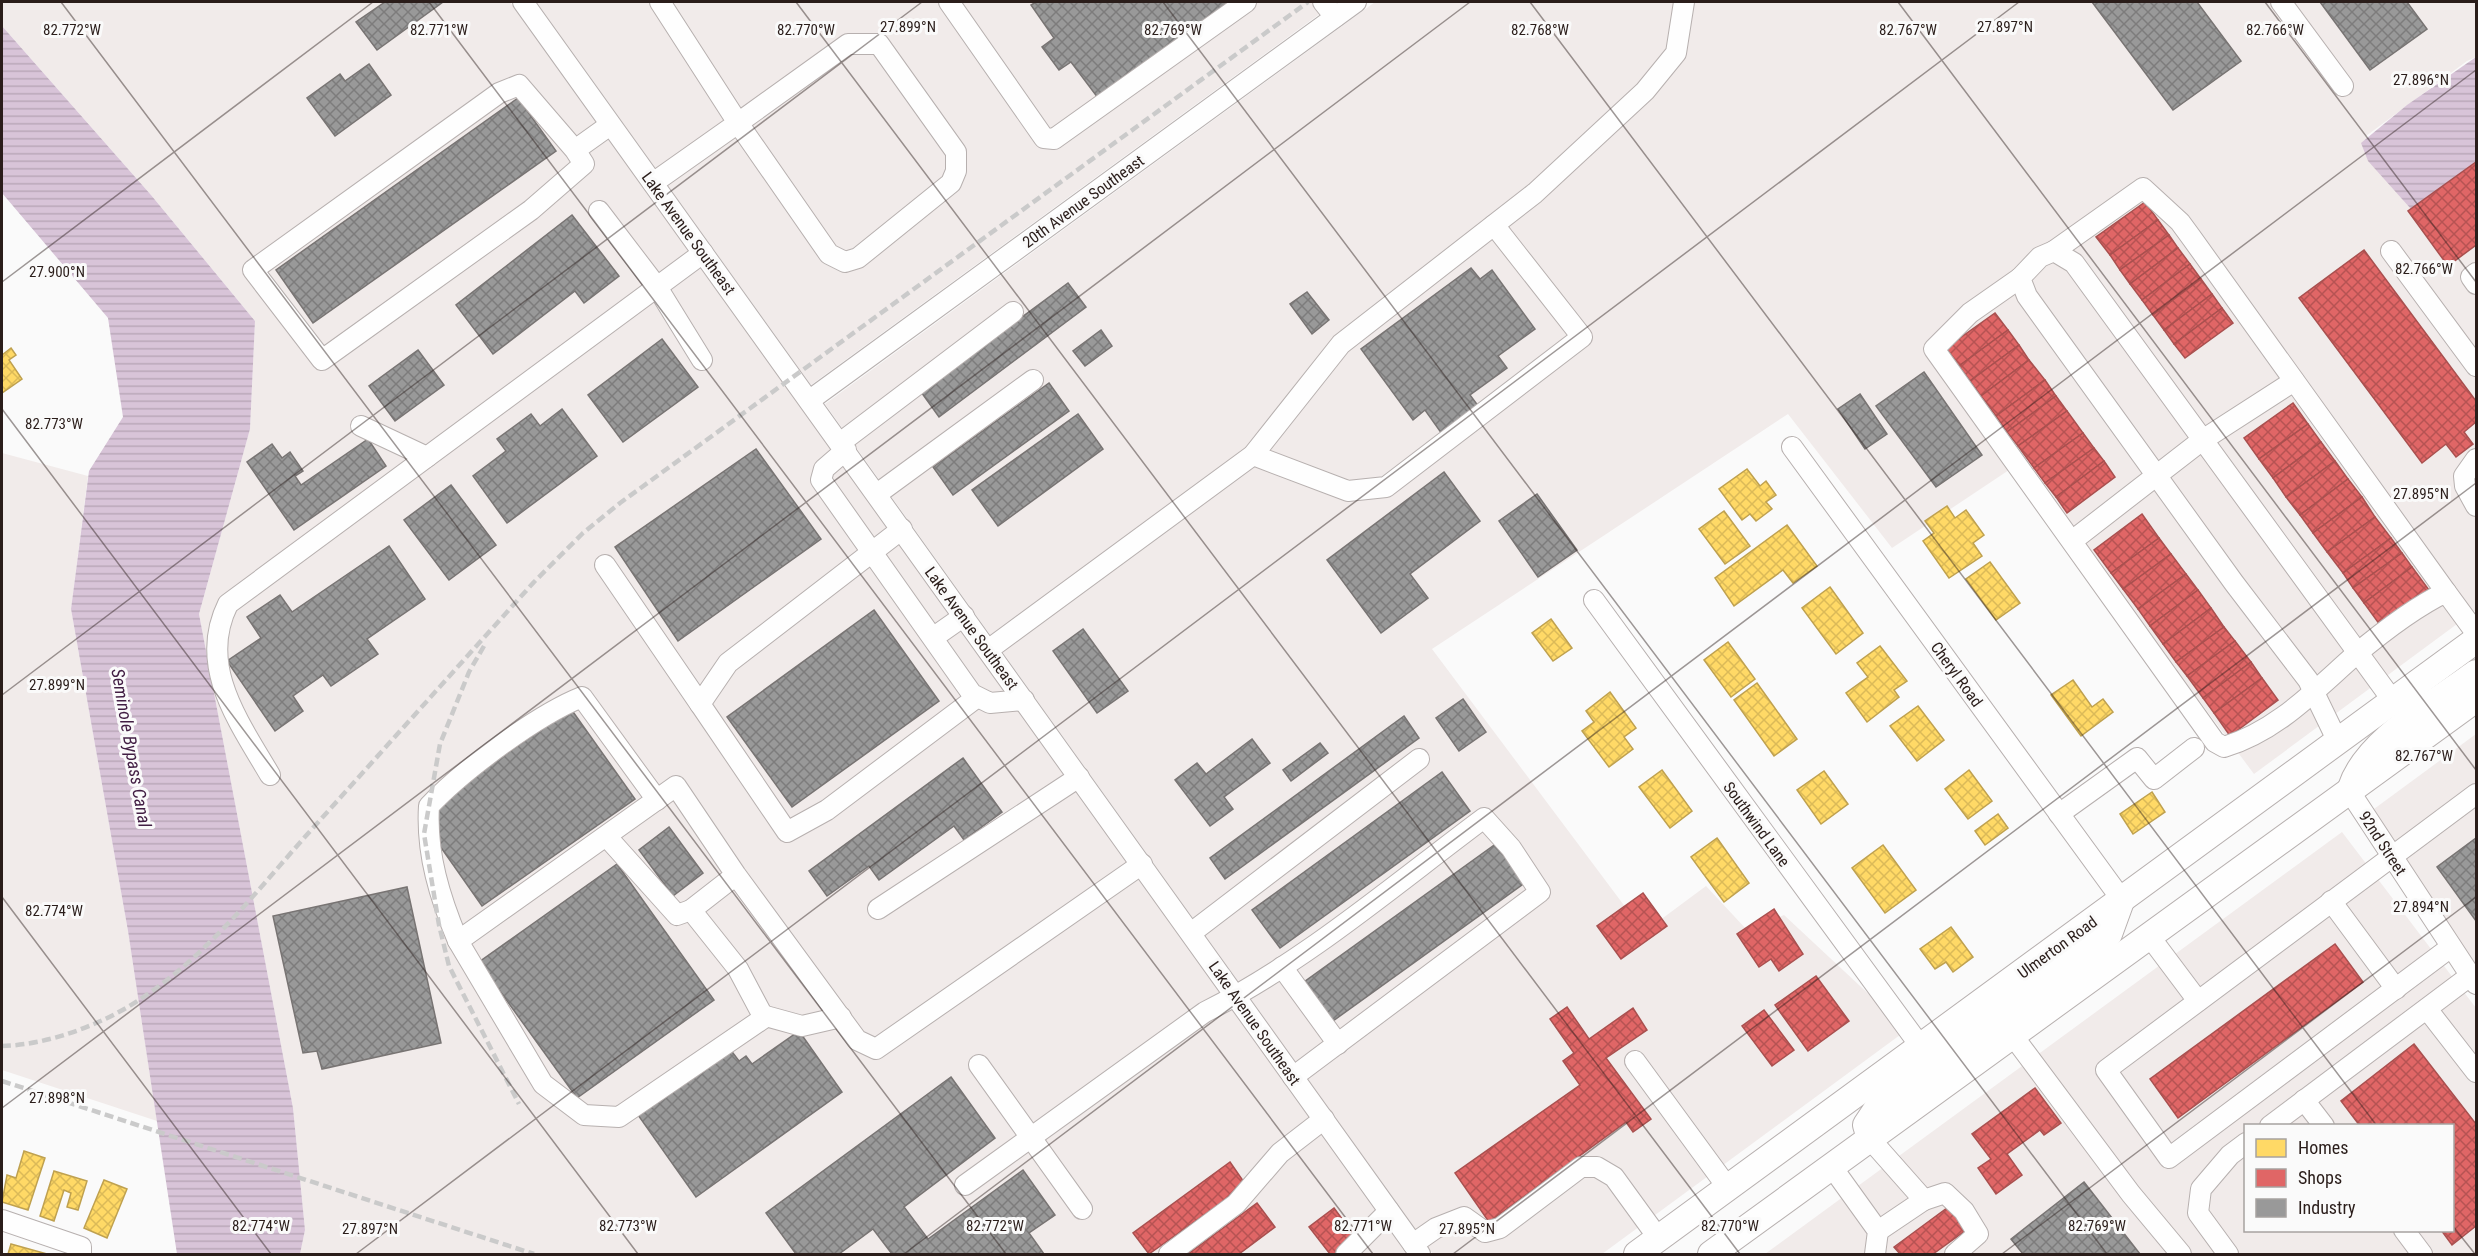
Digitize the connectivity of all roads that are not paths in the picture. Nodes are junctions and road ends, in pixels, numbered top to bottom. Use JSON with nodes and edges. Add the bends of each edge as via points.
{"nodes":[{"id":1,"x":523,"y":2,"type":"edge"},
{"id":2,"x":660,"y":2,"type":"edge"},
{"id":3,"x":949,"y":2,"type":"edge"},
{"id":4,"x":1246,"y":2,"type":"edge"},
{"id":5,"x":1356,"y":2,"type":"edge"},
{"id":6,"x":1684,"y":2,"type":"edge"},
{"id":7,"x":2281,"y":2,"type":"edge"},
{"id":8,"x":1329,"y":9,"type":"edge"},
{"id":9,"x":2343,"y":86,"type":"dead end"},
{"id":10,"x":738,"y":123,"type":"junction"},
{"id":11,"x":610,"y":125,"type":"junction"},
{"id":12,"x":575,"y":150,"type":"junction"},
{"id":13,"x":653,"y":183,"type":"junction"},
{"id":14,"x":599,"y":211,"type":"dead end"},
{"id":15,"x":1494,"y":225,"type":"junction"},
{"id":16,"x":2055,"y":251,"type":"junction"},
{"id":17,"x":2391,"y":252,"type":"dead end"},
{"id":18,"x":703,"y":253,"type":"junction"},
{"id":19,"x":2476,"y":273,"type":"edge"},
{"id":20,"x":2020,"y":278,"type":"junction"},
{"id":21,"x":2476,"y":284,"type":"edge"},
{"id":22,"x":657,"y":287,"type":"junction"},
{"id":23,"x":1013,"y":312,"type":"dead end"},
{"id":24,"x":702,"y":360,"type":"dead end"},
{"id":25,"x":2476,"y":366,"type":"edge"},
{"id":26,"x":1033,"y":380,"type":"dead end"},
{"id":27,"x":2294,"y":381,"type":"junction"},
{"id":28,"x":810,"y":400,"type":"junction"},
{"id":29,"x":361,"y":426,"type":"dead end"},
{"id":30,"x":2201,"y":441,"type":"junction"},
{"id":31,"x":843,"y":447,"type":"junction"},
{"id":32,"x":1792,"y":447,"type":"dead end"},
{"id":33,"x":1253,"y":455,"type":"junction"},
{"id":34,"x":428,"y":457,"type":"junction"},
{"id":35,"x":2476,"y":459,"type":"edge"},
{"id":36,"x":2156,"y":475,"type":"junction"},
{"id":37,"x":877,"y":494,"type":"junction"},
{"id":38,"x":2476,"y":506,"type":"edge"},
{"id":39,"x":902,"y":529,"type":"junction"},
{"id":40,"x":2072,"y":541,"type":"junction"},
{"id":41,"x":873,"y":553,"type":"junction"},
{"id":42,"x":605,"y":565,"type":"dead end"},
{"id":43,"x":2446,"y":592,"type":"junction"},
{"id":44,"x":1594,"y":600,"type":"dead end"},
{"id":45,"x":964,"y":616,"type":"junction"},
{"id":46,"x":2476,"y":633,"type":"edge"},
{"id":47,"x":934,"y":637,"type":"junction"},
{"id":48,"x":2476,"y":640,"type":"edge"},
{"id":49,"x":988,"y":650,"type":"junction"},
{"id":50,"x":2357,"y":653,"type":"junction"},
{"id":51,"x":2476,"y":673,"type":"edge"},
{"id":52,"x":2314,"y":691,"type":"junction"},
{"id":53,"x":976,"y":698,"type":"junction"},
{"id":54,"x":2476,"y":699,"type":"edge"},
{"id":55,"x":1024,"y":700,"type":"junction"},
{"id":56,"x":2393,"y":702,"type":"junction"},
{"id":57,"x":700,"y":704,"type":"junction"},
{"id":58,"x":2338,"y":742,"type":"junction"},
{"id":59,"x":2194,"y":748,"type":"dead end"},
{"id":60,"x":1419,"y":759,"type":"dead end"},
{"id":61,"x":270,"y":775,"type":"dead end"},
{"id":62,"x":1079,"y":777,"type":"junction"},
{"id":63,"x":2350,"y":792,"type":"junction"},
{"id":64,"x":2476,"y":794,"type":"edge"},
{"id":65,"x":657,"y":800,"type":"junction"},
{"id":66,"x":2059,"y":814,"type":"junction"},
{"id":67,"x":608,"y":837,"type":"junction"},
{"id":68,"x":2392,"y":856,"type":"junction"},
{"id":69,"x":1142,"y":864,"type":"junction"},
{"id":70,"x":736,"y":875,"type":"junction"},
{"id":71,"x":2122,"y":900,"type":"junction"},
{"id":72,"x":2331,"y":901,"type":"junction"},
{"id":73,"x":878,"y":909,"type":"dead end"},
{"id":74,"x":691,"y":910,"type":"junction"},
{"id":75,"x":1191,"y":933,"type":"junction"},
{"id":76,"x":2150,"y":937,"type":"junction"},
{"id":77,"x":458,"y":941,"type":"junction"},
{"id":78,"x":2451,"y":947,"type":"junction"},
{"id":79,"x":1282,"y":967,"type":"junction"},
{"id":80,"x":2473,"y":980,"type":"edge"},
{"id":81,"x":2396,"y":989,"type":"junction"},
{"id":82,"x":1236,"y":996,"type":"junction"},
{"id":83,"x":2198,"y":1001,"type":"junction"},
{"id":84,"x":2427,"y":1010,"type":"junction"},
{"id":85,"x":762,"y":1015,"type":"junction"},
{"id":86,"x":841,"y":1017,"type":"junction"},
{"id":87,"x":2013,"y":1036,"type":"junction"},
{"id":88,"x":1338,"y":1044,"type":"junction"},
{"id":89,"x":1921,"y":1047,"type":"junction"},
{"id":90,"x":1635,"y":1061,"type":"dead end"},
{"id":91,"x":979,"y":1065,"type":"dead end"},
{"id":92,"x":2476,"y":1072,"type":"edge"},
{"id":93,"x":1293,"y":1077,"type":"junction"},
{"id":94,"x":2304,"y":1100,"type":"junction"},
{"id":95,"x":1324,"y":1119,"type":"junction"},
{"id":96,"x":2271,"y":1124,"type":"edge"},
{"id":97,"x":2323,"y":1124,"type":"edge"},
{"id":98,"x":1030,"y":1138,"type":"junction"},
{"id":99,"x":1870,"y":1139,"type":"junction"},
{"id":100,"x":2244,"y":1144,"type":"edge"},
{"id":101,"x":1832,"y":1167,"type":"junction"},
{"id":102,"x":965,"y":1185,"type":"dead end"},
{"id":103,"x":1728,"y":1188,"type":"junction"},
{"id":104,"x":1924,"y":1200,"type":"junction"},
{"id":105,"x":1082,"y":1209,"type":"dead end"},
{"id":106,"x":1389,"y":1211,"type":"junction"},
{"id":107,"x":2,"y":1220,"type":"edge"},
{"id":108,"x":1878,"y":1231,"type":"junction"},
{"id":109,"x":2406,"y":1232,"type":"edge"},
{"id":110,"x":1659,"y":1239,"type":"junction"},
{"id":111,"x":1417,"y":1249,"type":"edge"},
{"id":112,"x":81,"y":1251,"type":"edge"},
{"id":113,"x":1169,"y":1254,"type":"edge"},
{"id":114,"x":1346,"y":1254,"type":"edge"},
{"id":115,"x":1637,"y":1254,"type":"edge"},
{"id":116,"x":1711,"y":1254,"type":"edge"},
{"id":117,"x":1875,"y":1254,"type":"edge"},
{"id":118,"x":1955,"y":1254,"type":"edge"},
{"id":119,"x":2181,"y":1254,"type":"edge"},
{"id":120,"x":2228,"y":1254,"type":"edge"},
{"id":121,"x":2422,"y":1254,"type":"edge"}],
"edges":[{"from":1,"to":11,"type":"street","name":"Lake Avenue Southeast"},
{"from":2,"to":10,"type":"street"},
{"from":3,"to":4,"type":"street","via":[[1044,138],[1054,139]]},
{"from":5,"to":8,"type":"street","name":"20th Avenue Southeast"},
{"from":6,"to":15,"type":"street","via":[[1676,53],[1645,91],[1535,193]]},
{"from":7,"to":9,"type":"street"},
{"from":8,"to":28,"type":"street","name":"20th Avenue Southeast"},
{"from":10,"to":10,"type":"street","via":[[829,254],[845,262],[858,258],[951,183],[957,171],[956,152],[879,44],[848,44]]},
{"from":10,"to":13,"type":"street"},
{"from":11,"to":12,"type":"street"},
{"from":11,"to":13,"type":"street","name":"Lake Avenue Southeast"},
{"from":12,"to":12,"type":"street","via":[[519,85],[499,93],[253,270],[322,360],[531,210],[584,164]]},
{"from":13,"to":18,"type":"street","name":"Lake Avenue Southeast"},
{"from":14,"to":22,"type":"street"},
{"from":15,"to":33,"type":"street","via":[[1341,344]]},
{"from":15,"to":33,"type":"street","via":[[1582,337],[1386,486],[1348,491]]},
{"from":16,"to":20,"type":"street","via":[[2040,257]]},
{"from":16,"to":27,"type":"street","via":[[2143,188],[2180,222]]},
{"from":16,"to":30,"type":"street","via":[[2074,263]]},
{"from":17,"to":25,"type":"street"},
{"from":18,"to":22,"type":"street"},
{"from":18,"to":28,"type":"street","name":"Lake Avenue Southeast"},
{"from":19,"to":21,"type":"street","via":[[2471,277]]},
{"from":20,"to":36,"type":"street","via":[[2027,296]]},
{"from":20,"to":40,"type":"street","via":[[1970,313],[1934,349]]},
{"from":22,"to":24,"type":"street"},
{"from":22,"to":34,"type":"street"},
{"from":23,"to":31,"type":"street"},
{"from":26,"to":37,"type":"street"},
{"from":27,"to":30,"type":"street"},
{"from":27,"to":43,"type":"street"},
{"from":28,"to":31,"type":"street","name":"Lake Avenue Southeast"},
{"from":29,"to":34,"type":"street"},
{"from":30,"to":36,"type":"street"},
{"from":30,"to":50,"type":"street"},
{"from":31,"to":37,"type":"street","name":"Lake Avenue Southeast"},
{"from":31,"to":41,"type":"street","via":[[824,469],[821,480]]},
{"from":32,"to":66,"type":"street","name":"Cheryl Road"},
{"from":33,"to":49,"type":"street"},
{"from":34,"to":61,"type":"street","via":[[228,604],[218,623],[215,655],[231,709]]},
{"from":35,"to":38,"type":"street","via":[[2464,476]]},
{"from":36,"to":40,"type":"street"},
{"from":36,"to":52,"type":"street"},
{"from":37,"to":39,"type":"street","name":"Lake Avenue Southeast"},
{"from":39,"to":41,"type":"street"},
{"from":39,"to":45,"type":"street","name":"Lake Avenue Southeast"},
{"from":40,"to":52,"type":"street","via":[[2215,742],[2224,747],[2251,738]]},
{"from":41,"to":47,"type":"street"},
{"from":41,"to":57,"type":"street","via":[[728,663]]},
{"from":42,"to":57,"type":"street"},
{"from":43,"to":46,"type":"street"},
{"from":43,"to":50,"type":"street"},
{"from":44,"to":89,"type":"street","name":"Southwind Lane"},
{"from":45,"to":47,"type":"street"},
{"from":45,"to":49,"type":"street","name":"Lake Avenue Southeast"},
{"from":47,"to":53,"type":"street"},
{"from":48,"to":56,"type":"main road","name":"Ulmerton Road"},
{"from":49,"to":55,"type":"street","name":"Lake Avenue Southeast"},
{"from":50,"to":52,"type":"street"},
{"from":50,"to":56,"type":"street"},
{"from":51,"to":63,"type":"main road","via":[[2378,745],[2356,773]]},
{"from":52,"to":58,"type":"street"},
{"from":53,"to":55,"type":"street","via":[[990,703]]},
{"from":53,"to":57,"type":"street","via":[[826,810],[787,832]]},
{"from":54,"to":63,"type":"main road"},
{"from":55,"to":62,"type":"street","name":"Lake Avenue Southeast"},
{"from":56,"to":58,"type":"main road","name":"Ulmerton Road"},
{"from":58,"to":71,"type":"main road","name":"Ulmerton Road"},
{"from":59,"to":66,"type":"street","via":[[2154,779],[2137,758]]},
{"from":60,"to":75,"type":"street"},
{"from":62,"to":69,"type":"street","name":"Lake Avenue Southeast"},
{"from":62,"to":73,"type":"street"},
{"from":63,"to":68,"type":"street","name":"92nd Street"},
{"from":63,"to":76,"type":"main road"},
{"from":64,"to":68,"type":"street"},
{"from":65,"to":67,"type":"street"},
{"from":65,"to":70,"type":"street","via":[[676,786]]},
{"from":65,"to":77,"type":"street","via":[[582,697],[538,720],[447,787],[429,806],[428,829],[439,894]]},
{"from":66,"to":71,"type":"street","name":"Cheryl Road"},
{"from":67,"to":74,"type":"street","via":[[677,915]]},
{"from":67,"to":77,"type":"street"},
{"from":68,"to":72,"type":"street"},
{"from":68,"to":78,"type":"street","name":"92nd Street"},
{"from":69,"to":75,"type":"street","name":"Lake Avenue Southeast"},
{"from":69,"to":86,"type":"street","via":[[876,1049],[857,1040]]},
{"from":70,"to":74,"type":"street"},
{"from":70,"to":86,"type":"street"},
{"from":71,"to":89,"type":"main road","name":"Ulmerton Road"},
{"from":71,"to":99,"type":"main road","via":[[2109,934],[2096,948],[1876,1110],[1866,1125]]},
{"from":72,"to":81,"type":"street"},
{"from":72,"to":83,"type":"street"},
{"from":74,"to":85,"type":"street","via":[[738,969]]},
{"from":75,"to":82,"type":"street","name":"Lake Avenue Southeast"},
{"from":76,"to":83,"type":"street"},
{"from":76,"to":87,"type":"main road"},
{"from":77,"to":85,"type":"street","via":[[543,1084],[584,1115],[619,1117],[764,1018]]},
{"from":78,"to":80,"type":"street","name":"92nd Street"},
{"from":78,"to":81,"type":"street"},
{"from":79,"to":82,"type":"street"},
{"from":79,"to":88,"type":"street"},
{"from":79,"to":88,"type":"street","via":[[1484,818],[1511,848],[1540,892]]},
{"from":80,"to":84,"type":"street"},
{"from":81,"to":83,"type":"street","via":[[2169,1158],[2106,1070]]},
{"from":82,"to":93,"type":"street","name":"Lake Avenue Southeast"},
{"from":82,"to":98,"type":"street","via":[[1205,1012]]},
{"from":84,"to":92,"type":"street"},
{"from":84,"to":94,"type":"street"},
{"from":85,"to":86,"type":"street","via":[[802,1026]]},
{"from":87,"to":99,"type":"main road"},
{"from":87,"to":119,"type":"street"},
{"from":88,"to":93,"type":"street"},
{"from":89,"to":103,"type":"main road","name":"Ulmerton Road"},
{"from":90,"to":103,"type":"street"},
{"from":91,"to":98,"type":"street"},
{"from":93,"to":95,"type":"street","name":"Lake Avenue Southeast"},
{"from":94,"to":96,"type":"street"},
{"from":94,"to":97,"type":"street"},
{"from":95,"to":106,"type":"street","name":"Lake Avenue Southeast"},
{"from":95,"to":113,"type":"street","via":[[1280,1153],[1236,1204]]},
{"from":98,"to":102,"type":"street"},
{"from":98,"to":105,"type":"street"},
{"from":99,"to":101,"type":"main road"},
{"from":99,"to":104,"type":"street"},
{"from":100,"to":120,"type":"street","via":[[2201,1189],[2198,1213]]},
{"from":101,"to":108,"type":"street"},
{"from":101,"to":116,"type":"main road"},
{"from":103,"to":110,"type":"main road","name":"Ulmerton Road"},
{"from":104,"to":108,"type":"street"},
{"from":104,"to":118,"type":"street","via":[[1945,1193],[1964,1211],[1978,1234]]},
{"from":106,"to":111,"type":"street","name":"Lake Avenue Southeast"},
{"from":106,"to":114,"type":"street"},
{"from":107,"to":112,"type":"street"},
{"from":108,"to":117,"type":"street"},
{"from":109,"to":121,"type":"street"},
{"from":110,"to":111,"type":"street","via":[[1614,1177],[1597,1167],[1581,1167],[1500,1228],[1485,1232],[1464,1216],[1436,1228]]},
{"from":110,"to":115,"type":"main road","name":"Ulmerton Road"}]}
